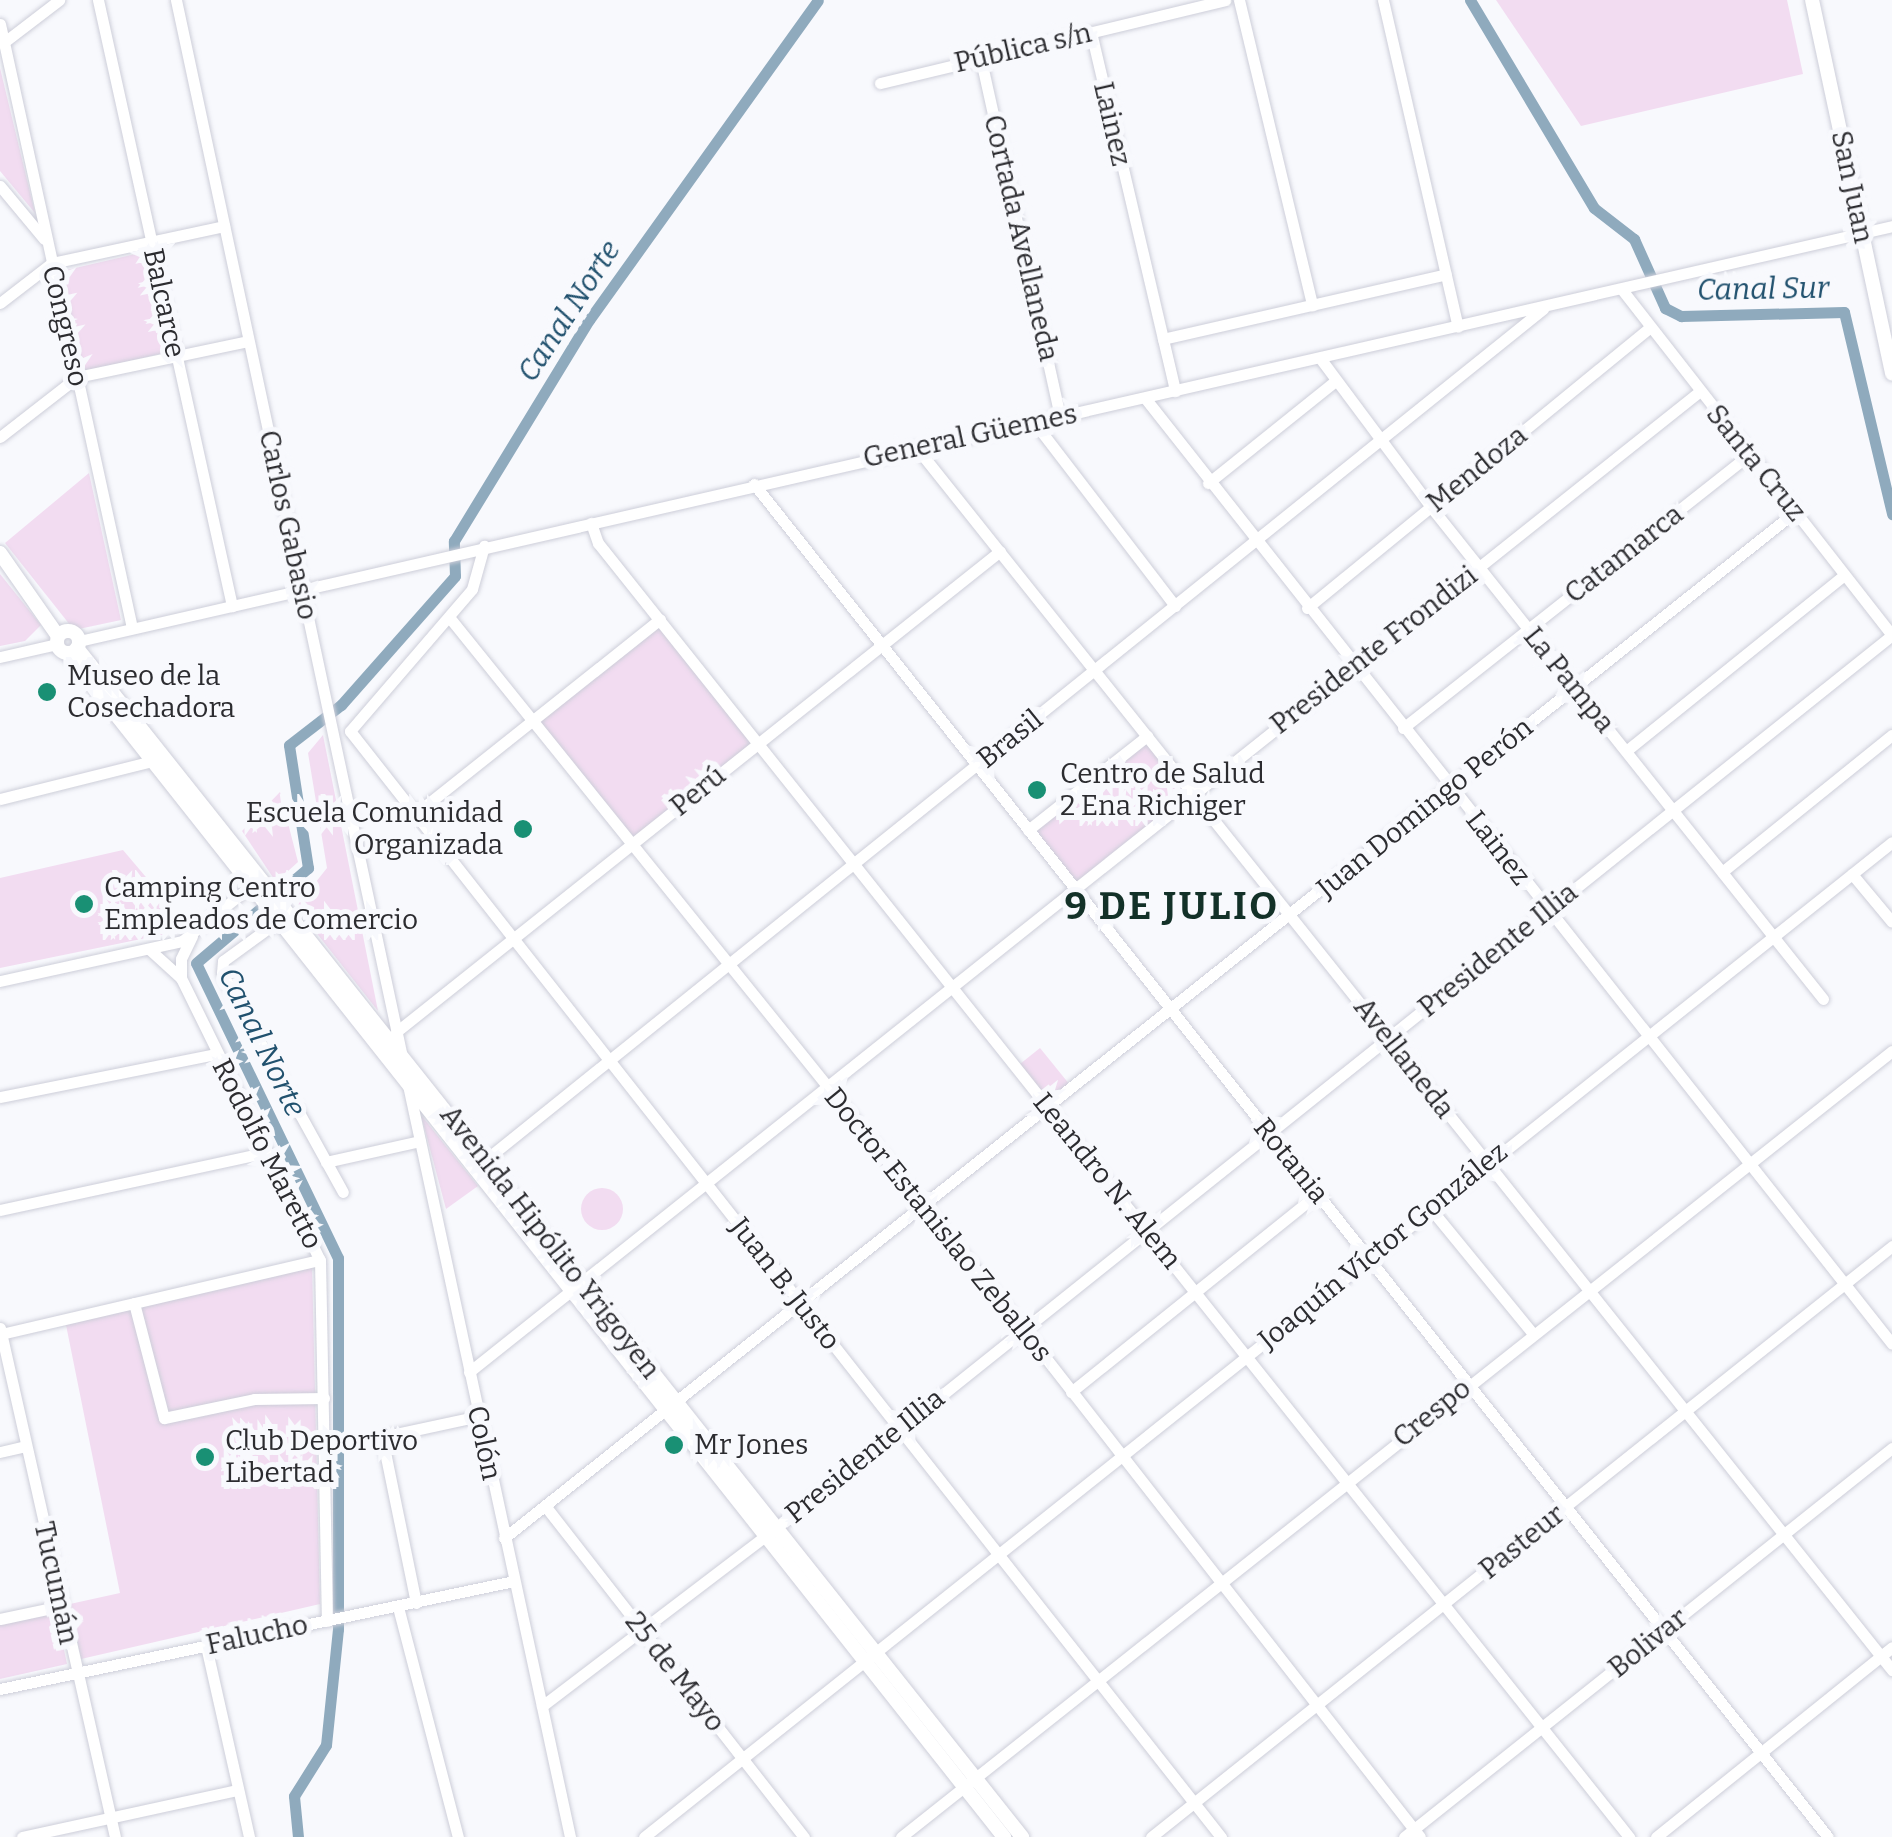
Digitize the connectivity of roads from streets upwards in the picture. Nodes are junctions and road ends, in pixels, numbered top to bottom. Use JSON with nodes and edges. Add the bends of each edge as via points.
{"nodes":[{"id":1,"x":60,"y":0,"type":"edge"},
{"id":2,"x":98,"y":0,"type":"edge"},
{"id":3,"x":176,"y":0,"type":"edge"},
{"id":4,"x":1225,"y":0,"type":"edge"},
{"id":5,"x":1239,"y":0,"type":"edge"},
{"id":6,"x":1383,"y":0,"type":"edge"},
{"id":7,"x":1812,"y":0,"type":"edge"},
{"id":8,"x":0,"y":24,"type":"edge"},
{"id":9,"x":1091,"y":32,"type":"junction"},
{"id":10,"x":3,"y":43,"type":"edge"},
{"id":11,"x":981,"y":60,"type":"junction"},
{"id":12,"x":880,"y":83,"type":"dead end"},
{"id":13,"x":0,"y":186,"type":"edge"},
{"id":14,"x":224,"y":226,"type":"junction"},
{"id":15,"x":1892,"y":226,"type":"edge"},
{"id":16,"x":1862,"y":232,"type":"junction"},
{"id":17,"x":150,"y":241,"type":"junction"},
{"id":18,"x":46,"y":242,"type":"junction"},
{"id":19,"x":52,"y":264,"type":"junction"},
{"id":20,"x":1446,"y":274,"type":"junction"},
{"id":21,"x":1623,"y":291,"type":"junction"},
{"id":22,"x":0,"y":304,"type":"edge"},
{"id":23,"x":1312,"y":305,"type":"junction"},
{"id":24,"x":1543,"y":309,"type":"junction"},
{"id":25,"x":1458,"y":327,"type":"junction"},
{"id":26,"x":1648,"y":330,"type":"junction"},
{"id":27,"x":1162,"y":339,"type":"junction"},
{"id":28,"x":248,"y":340,"type":"junction"},
{"id":29,"x":175,"y":355,"type":"junction"},
{"id":30,"x":1320,"y":358,"type":"junction"},
{"id":31,"x":1892,"y":374,"type":"edge"},
{"id":32,"x":77,"y":376,"type":"junction"},
{"id":33,"x":1334,"y":382,"type":"junction"},
{"id":34,"x":1175,"y":390,"type":"junction"},
{"id":35,"x":1699,"y":392,"type":"junction"},
{"id":36,"x":1145,"y":398,"type":"junction"},
{"id":37,"x":1060,"y":416,"type":"junction"},
{"id":38,"x":1034,"y":422,"type":"junction"},
{"id":39,"x":0,"y":437,"type":"edge"},
{"id":40,"x":1380,"y":442,"type":"junction"},
{"id":41,"x":916,"y":447,"type":"junction"},
{"id":42,"x":1750,"y":454,"type":"junction"},
{"id":43,"x":1208,"y":483,"type":"junction"},
{"id":44,"x":754,"y":484,"type":"junction"},
{"id":45,"x":1431,"y":507,"type":"junction"},
{"id":46,"x":1796,"y":511,"type":"junction"},
{"id":47,"x":591,"y":522,"type":"junction"},
{"id":48,"x":1255,"y":542,"type":"junction"},
{"id":49,"x":484,"y":546,"type":"junction"},
{"id":50,"x":1000,"y":551,"type":"junction"},
{"id":51,"x":0,"y":553,"type":"edge"},
{"id":52,"x":1479,"y":567,"type":"junction"},
{"id":53,"x":1844,"y":574,"type":"junction"},
{"id":54,"x":302,"y":589,"type":"junction"},
{"id":55,"x":232,"y":606,"type":"junction"},
{"id":56,"x":1175,"y":606,"type":"junction"},
{"id":57,"x":1307,"y":608,"type":"junction"},
{"id":58,"x":449,"y":617,"type":"junction"},
{"id":59,"x":660,"y":619,"type":"junction"},
{"id":60,"x":132,"y":628,"type":"junction"},
{"id":61,"x":1529,"y":629,"type":"junction"},
{"id":62,"x":1892,"y":635,"type":"edge"},
{"id":63,"x":68,"y":642,"type":"junction"},
{"id":64,"x":881,"y":646,"type":"junction"},
{"id":65,"x":0,"y":657,"type":"edge"},
{"id":66,"x":1354,"y":666,"type":"junction"},
{"id":67,"x":1095,"y":670,"type":"junction"},
{"id":68,"x":1576,"y":688,"type":"junction"},
{"id":69,"x":531,"y":718,"type":"junction"},
{"id":70,"x":1403,"y":728,"type":"junction"},
{"id":71,"x":350,"y":731,"type":"junction"},
{"id":72,"x":334,"y":732,"type":"junction"},
{"id":73,"x":1892,"y":735,"type":"edge"},
{"id":74,"x":1148,"y":736,"type":"junction"},
{"id":75,"x":758,"y":744,"type":"junction"},
{"id":76,"x":1626,"y":751,"type":"junction"},
{"id":77,"x":159,"y":760,"type":"junction"},
{"id":78,"x":978,"y":765,"type":"junction"},
{"id":79,"x":1450,"y":788,"type":"junction"},
{"id":80,"x":1194,"y":794,"type":"junction"},
{"id":81,"x":0,"y":798,"type":"edge"},
{"id":82,"x":1673,"y":810,"type":"junction"},
{"id":83,"x":415,"y":814,"type":"junction"},
{"id":84,"x":1028,"y":830,"type":"junction"},
{"id":85,"x":1892,"y":842,"type":"edge"},
{"id":86,"x":632,"y":844,"type":"junction"},
{"id":87,"x":854,"y":864,"type":"junction"},
{"id":88,"x":1722,"y":872,"type":"junction"},
{"id":89,"x":1852,"y":874,"type":"junction"},
{"id":90,"x":260,"y":887,"type":"junction"},
{"id":91,"x":1074,"y":888,"type":"junction"},
{"id":92,"x":1548,"y":911,"type":"junction"},
{"id":93,"x":280,"y":913,"type":"junction"},
{"id":94,"x":1290,"y":916,"type":"junction"},
{"id":95,"x":1892,"y":922,"type":"edge"},
{"id":96,"x":192,"y":936,"type":"junction"},
{"id":97,"x":1774,"y":936,"type":"junction"},
{"id":98,"x":512,"y":940,"type":"junction"},
{"id":99,"x":148,"y":949,"type":"junction"},
{"id":100,"x":728,"y":964,"type":"junction"},
{"id":101,"x":181,"y":978,"type":"junction"},
{"id":102,"x":0,"y":980,"type":"edge"},
{"id":103,"x":952,"y":986,"type":"junction"},
{"id":104,"x":1823,"y":998,"type":"dead end"},
{"id":105,"x":1172,"y":1011,"type":"junction"},
{"id":106,"x":396,"y":1032,"type":"junction"},
{"id":107,"x":1649,"y":1035,"type":"junction"},
{"id":108,"x":1388,"y":1038,"type":"junction"},
{"id":109,"x":400,"y":1050,"type":"junction"},
{"id":110,"x":1892,"y":1051,"type":"edge"},
{"id":111,"x":216,"y":1054,"type":"junction"},
{"id":112,"x":608,"y":1062,"type":"junction"},
{"id":113,"x":408,"y":1081,"type":"junction"},
{"id":114,"x":826,"y":1086,"type":"junction"},
{"id":115,"x":0,"y":1097,"type":"edge"},
{"id":116,"x":1049,"y":1109,"type":"junction"},
{"id":117,"x":1269,"y":1134,"type":"junction"},
{"id":118,"x":420,"y":1142,"type":"junction"},
{"id":119,"x":268,"y":1152,"type":"junction"},
{"id":120,"x":326,"y":1162,"type":"junction"},
{"id":121,"x":1487,"y":1163,"type":"junction"},
{"id":122,"x":480,"y":1164,"type":"junction"},
{"id":123,"x":1749,"y":1164,"type":"junction"},
{"id":124,"x":705,"y":1182,"type":"junction"},
{"id":125,"x":343,"y":1192,"type":"dead end"},
{"id":126,"x":1318,"y":1194,"type":"junction"},
{"id":127,"x":926,"y":1208,"type":"junction"},
{"id":128,"x":1430,"y":1208,"type":"junction"},
{"id":129,"x":0,"y":1210,"type":"edge"},
{"id":130,"x":1147,"y":1231,"type":"junction"},
{"id":131,"x":1892,"y":1246,"type":"edge"},
{"id":132,"x":1370,"y":1256,"type":"junction"},
{"id":133,"x":320,"y":1260,"type":"junction"},
{"id":134,"x":575,"y":1284,"type":"junction"},
{"id":135,"x":1844,"y":1284,"type":"junction"},
{"id":136,"x":1589,"y":1290,"type":"junction"},
{"id":137,"x":1196,"y":1293,"type":"junction"},
{"id":138,"x":134,"y":1302,"type":"junction"},
{"id":139,"x":802,"y":1307,"type":"junction"},
{"id":140,"x":1024,"y":1330,"type":"junction"},
{"id":141,"x":1,"y":1331,"type":"edge"},
{"id":142,"x":1533,"y":1334,"type":"junction"},
{"id":143,"x":1892,"y":1344,"type":"edge"},
{"id":144,"x":1246,"y":1356,"type":"junction"},
{"id":145,"x":470,"y":1372,"type":"junction"},
{"id":146,"x":1468,"y":1384,"type":"junction"},
{"id":147,"x":1072,"y":1392,"type":"junction"},
{"id":148,"x":324,"y":1398,"type":"junction"},
{"id":149,"x":674,"y":1409,"type":"junction"},
{"id":150,"x":1686,"y":1411,"type":"junction"},
{"id":151,"x":479,"y":1416,"type":"junction"},
{"id":152,"x":899,"y":1428,"type":"junction"},
{"id":153,"x":26,"y":1446,"type":"junction"},
{"id":154,"x":1892,"y":1448,"type":"edge"},
{"id":155,"x":0,"y":1452,"type":"edge"},
{"id":156,"x":1122,"y":1454,"type":"junction"},
{"id":157,"x":1347,"y":1483,"type":"junction"},
{"id":158,"x":1566,"y":1506,"type":"junction"},
{"id":159,"x":546,"y":1508,"type":"junction"},
{"id":160,"x":771,"y":1532,"type":"junction"},
{"id":161,"x":1783,"y":1535,"type":"junction"},
{"id":162,"x":504,"y":1538,"type":"junction"},
{"id":163,"x":997,"y":1553,"type":"junction"},
{"id":164,"x":514,"y":1581,"type":"junction"},
{"id":165,"x":1221,"y":1583,"type":"junction"},
{"id":166,"x":416,"y":1603,"type":"junction"},
{"id":167,"x":1443,"y":1604,"type":"junction"},
{"id":168,"x":61,"y":1606,"type":"junction"},
{"id":169,"x":398,"y":1607,"type":"junction"},
{"id":170,"x":0,"y":1619,"type":"edge"},
{"id":171,"x":327,"y":1621,"type":"junction"},
{"id":172,"x":1664,"y":1630,"type":"junction"},
{"id":173,"x":643,"y":1632,"type":"junction"},
{"id":174,"x":206,"y":1646,"type":"junction"},
{"id":175,"x":1892,"y":1648,"type":"edge"},
{"id":176,"x":870,"y":1656,"type":"junction"},
{"id":177,"x":1881,"y":1656,"type":"junction"},
{"id":178,"x":1892,"y":1670,"type":"edge"},
{"id":179,"x":76,"y":1673,"type":"junction"},
{"id":180,"x":1097,"y":1679,"type":"junction"},
{"id":181,"x":0,"y":1690,"type":"edge"},
{"id":182,"x":542,"y":1706,"type":"junction"},
{"id":183,"x":1316,"y":1706,"type":"junction"},
{"id":184,"x":1543,"y":1729,"type":"junction"},
{"id":185,"x":1761,"y":1752,"type":"junction"},
{"id":186,"x":741,"y":1758,"type":"junction"},
{"id":187,"x":970,"y":1783,"type":"junction"},
{"id":188,"x":238,"y":1790,"type":"junction"},
{"id":189,"x":1194,"y":1802,"type":"junction"},
{"id":190,"x":110,"y":1818,"type":"junction"},
{"id":191,"x":1413,"y":1834,"type":"edge"},
{"id":192,"x":22,"y":1837,"type":"edge"},
{"id":193,"x":115,"y":1837,"type":"edge"},
{"id":194,"x":249,"y":1837,"type":"edge"},
{"id":195,"x":458,"y":1837,"type":"edge"},
{"id":196,"x":570,"y":1837,"type":"edge"},
{"id":197,"x":644,"y":1837,"type":"edge"},
{"id":198,"x":804,"y":1837,"type":"edge"},
{"id":199,"x":901,"y":1837,"type":"edge"},
{"id":200,"x":1004,"y":1837,"type":"edge"},
{"id":201,"x":1022,"y":1837,"type":"edge"},
{"id":202,"x":1151,"y":1837,"type":"edge"},
{"id":203,"x":1221,"y":1837,"type":"edge"},
{"id":204,"x":1629,"y":1837,"type":"edge"},
{"id":205,"x":1656,"y":1837,"type":"edge"},
{"id":206,"x":1828,"y":1837,"type":"edge"}],
"edges":[{"from":1,"to":10,"type":"street"},
{"from":2,"to":17,"type":"street","name":"Balcarce"},
{"from":3,"to":14,"type":"street","name":"Carlos Gabasio"},
{"from":4,"to":9,"type":"street","name":"Pública s/n"},
{"from":5,"to":23,"type":"street"},
{"from":6,"to":20,"type":"street"},
{"from":7,"to":16,"type":"street","name":"San Juan"},
{"from":8,"to":10,"type":"street","name":"Congreso"},
{"from":9,"to":11,"type":"street","name":"Pública s/n"},
{"from":9,"to":27,"type":"street","name":"Lainez"},
{"from":10,"to":18,"type":"street","name":"Congreso"},
{"from":11,"to":12,"type":"street","name":"Pública s/n"},
{"from":11,"to":37,"type":"street","name":"Cortada Avellaneda"},
{"from":13,"to":18,"type":"street"},
{"from":14,"to":17,"type":"street"},
{"from":14,"to":28,"type":"street","name":"Carlos Gabasio"},
{"from":15,"to":16,"type":"street","name":"General Güemes"},
{"from":16,"to":21,"type":"street","name":"General Güemes"},
{"from":16,"to":31,"type":"street","name":"San Juan"},
{"from":17,"to":19,"type":"street"},
{"from":17,"to":29,"type":"street","name":"Balcarce"},
{"from":18,"to":19,"type":"street","name":"Congreso"},
{"from":19,"to":22,"type":"street"},
{"from":19,"to":32,"type":"street","name":"Congreso"},
{"from":20,"to":23,"type":"street"},
{"from":20,"to":25,"type":"street"},
{"from":21,"to":24,"type":"street","name":"General Güemes"},
{"from":21,"to":26,"type":"street","name":"Santa Cruz"},
{"from":23,"to":27,"type":"street"},
{"from":24,"to":25,"type":"street","name":"General Güemes"},
{"from":24,"to":40,"type":"street","name":"Brasil"},
{"from":25,"to":30,"type":"street","name":"General Güemes"},
{"from":26,"to":35,"type":"street","name":"Santa Cruz"},
{"from":26,"to":45,"type":"street","name":"Mendoza"},
{"from":27,"to":34,"type":"street","name":"Lainez"},
{"from":28,"to":29,"type":"street"},
{"from":28,"to":54,"type":"street","name":"Carlos Gabasio"},
{"from":29,"to":32,"type":"street"},
{"from":29,"to":55,"type":"street","name":"Balcarce"},
{"from":30,"to":33,"type":"street","name":"La Pampa"},
{"from":30,"to":34,"type":"street","name":"General Güemes"},
{"from":32,"to":39,"type":"street"},
{"from":32,"to":60,"type":"street","name":"Congreso"},
{"from":33,"to":40,"type":"street","name":"La Pampa"},
{"from":33,"to":43,"type":"street"},
{"from":34,"to":36,"type":"street","name":"General Güemes"},
{"from":35,"to":42,"type":"street","name":"Santa Cruz"},
{"from":35,"to":52,"type":"street","name":"Presidente Frondizi"},
{"from":36,"to":37,"type":"street","name":"General Güemes"},
{"from":36,"to":43,"type":"street","name":"Lainez"},
{"from":37,"to":38,"type":"street","name":"General Güemes"},
{"from":38,"to":41,"type":"street","name":"General Güemes"},
{"from":38,"to":56,"type":"street"},
{"from":40,"to":45,"type":"street","name":"La Pampa"},
{"from":40,"to":48,"type":"street","name":"Brasil"},
{"from":41,"to":44,"type":"street","name":"General Güemes"},
{"from":41,"to":50,"type":"street","name":"Avellaneda"},
{"from":42,"to":46,"type":"street","name":"Santa Cruz"},
{"from":42,"to":61,"type":"street","name":"Catamarca"},
{"from":43,"to":48,"type":"street","name":"Lainez"},
{"from":44,"to":47,"type":"street","name":"General Güemes"},
{"from":44,"to":64,"type":"street","name":"Rotania"},
{"from":45,"to":52,"type":"street","name":"La Pampa"},
{"from":45,"to":57,"type":"street","name":"Mendoza"},
{"from":46,"to":53,"type":"street","name":"Santa Cruz"},
{"from":46,"to":68,"type":"street","name":"Juan Domingo Perón"},
{"from":47,"to":49,"type":"street","name":"General Güemes"},
{"from":47,"to":59,"type":"street","name":"Leandro N. Alem","via":[[598,543]]},
{"from":48,"to":56,"type":"street","name":"Brasil"},
{"from":48,"to":57,"type":"street","name":"Lainez"},
{"from":49,"to":54,"type":"street","name":"General Güemes"},
{"from":49,"to":58,"type":"street","via":[[482,571]]},
{"from":50,"to":64,"type":"street","name":"Perú"},
{"from":50,"to":67,"type":"street","name":"Avellaneda"},
{"from":51,"to":63,"type":"street","name":"Avenida Hipólito Yrigoyen"},
{"from":52,"to":61,"type":"street","name":"La Pampa"},
{"from":52,"to":66,"type":"street","name":"Presidente Frondizi"},
{"from":53,"to":62,"type":"street","name":"Santa Cruz"},
{"from":53,"to":76,"type":"street"},
{"from":54,"to":55,"type":"street","name":"General Güemes"},
{"from":54,"to":72,"type":"street","name":"Carlos Gabasio"},
{"from":55,"to":60,"type":"street","name":"General Güemes"},
{"from":56,"to":67,"type":"street","name":"Brasil"},
{"from":57,"to":66,"type":"street","name":"Lainez"},
{"from":58,"to":69,"type":"street","name":"Doctor Estanislao Zeballos"},
{"from":58,"to":71,"type":"street"},
{"from":59,"to":69,"type":"street"},
{"from":59,"to":75,"type":"street","name":"Leandro N. Alem"},
{"from":60,"to":63,"type":"street","name":"General Güemes"},
{"from":61,"to":68,"type":"street","name":"La Pampa"},
{"from":61,"to":70,"type":"street","name":"Catamarca"},
{"from":62,"to":82,"type":"street","name":"Presidente Illia"},
{"from":63,"to":65,"type":"street","name":"General Güemes"},
{"from":63,"to":77,"type":"street","name":"Avenida Hipólito Yrigoyen"},
{"from":64,"to":75,"type":"street","name":"Perú"},
{"from":64,"to":78,"type":"street","name":"Rotania"},
{"from":66,"to":70,"type":"street","name":"Lainez"},
{"from":66,"to":80,"type":"street","name":"Presidente Frondizi"},
{"from":67,"to":74,"type":"street","name":"Avellaneda"},
{"from":67,"to":78,"type":"street","name":"Brasil"},
{"from":68,"to":76,"type":"street","name":"La Pampa"},
{"from":68,"to":79,"type":"street","name":"Juan Domingo Perón"},
{"from":69,"to":83,"type":"street"},
{"from":69,"to":86,"type":"street","name":"Doctor Estanislao Zeballos"},
{"from":70,"to":79,"type":"street","name":"Lainez"},
{"from":71,"to":72,"type":"street"},
{"from":71,"to":83,"type":"street","name":"Juan B. Justo"},
{"from":72,"to":106,"type":"street","name":"Carlos Gabasio"},
{"from":73,"to":88,"type":"street"},
{"from":74,"to":80,"type":"street","name":"Avellaneda"},
{"from":74,"to":84,"type":"street"},
{"from":75,"to":86,"type":"street","name":"Perú"},
{"from":75,"to":87,"type":"street","name":"Leandro N. Alem"},
{"from":76,"to":82,"type":"street","name":"La Pampa"},
{"from":77,"to":81,"type":"street"},
{"from":77,"to":90,"type":"street","name":"Avenida Hipólito Yrigoyen"},
{"from":78,"to":84,"type":"street","name":"Rotania"},
{"from":78,"to":87,"type":"street","name":"Brasil"},
{"from":79,"to":92,"type":"street","name":"Lainez"},
{"from":79,"to":94,"type":"street","name":"Juan Domingo Perón"},
{"from":80,"to":91,"type":"street","name":"Presidente Frondizi"},
{"from":80,"to":94,"type":"street","name":"Avellaneda"},
{"from":82,"to":88,"type":"street","name":"La Pampa"},
{"from":82,"to":92,"type":"street","name":"Presidente Illia"},
{"from":83,"to":98,"type":"street","name":"Juan B. Justo"},
{"from":84,"to":91,"type":"street","name":"Rotania"},
{"from":85,"to":89,"type":"street","name":"Joaquín Víctor González"},
{"from":86,"to":98,"type":"street","name":"Perú"},
{"from":86,"to":100,"type":"street","name":"Doctor Estanislao Zeballos"},
{"from":87,"to":100,"type":"street","name":"Brasil"},
{"from":87,"to":103,"type":"street","name":"Leandro N. Alem"},
{"from":88,"to":97,"type":"street","name":"La Pampa"},
{"from":89,"to":95,"type":"street"},
{"from":89,"to":97,"type":"street","name":"Joaquín Víctor González"},
{"from":90,"to":93,"type":"street","name":"Avenida Hipólito Yrigoyen"},
{"from":90,"to":96,"type":"street"},
{"from":91,"to":103,"type":"street","name":"Presidente Frondizi"},
{"from":91,"to":105,"type":"street","name":"Rotania"},
{"from":92,"to":107,"type":"street","name":"Lainez"},
{"from":92,"to":108,"type":"street","name":"Presidente Illia"},
{"from":93,"to":109,"type":"street","name":"Avenida Hipólito Yrigoyen"},
{"from":93,"to":113,"type":"street","name":"Avenida Hipólito Yrigoyen"},
{"from":93,"to":120,"type":"street","via":[[223,961],[222,974]]},
{"from":94,"to":105,"type":"street","name":"Juan Domingo Perón"},
{"from":94,"to":108,"type":"street","name":"Avellaneda"},
{"from":96,"to":99,"type":"street"},
{"from":96,"to":101,"type":"street","via":[[181,958]]},
{"from":97,"to":104,"type":"street","name":"La Pampa"},
{"from":97,"to":107,"type":"street","name":"Joaquín Víctor González"},
{"from":98,"to":106,"type":"street","name":"Perú"},
{"from":98,"to":112,"type":"street","name":"Juan B. Justo"},
{"from":99,"to":101,"type":"street"},
{"from":99,"to":102,"type":"street"},
{"from":100,"to":112,"type":"street","name":"Brasil"},
{"from":100,"to":114,"type":"street","name":"Doctor Estanislao Zeballos"},
{"from":101,"to":111,"type":"street","name":"Rodolfo Maretto"},
{"from":103,"to":114,"type":"street","name":"Presidente Frondizi"},
{"from":103,"to":116,"type":"street","name":"Leandro N. Alem"},
{"from":105,"to":116,"type":"street","name":"Juan Domingo Perón"},
{"from":105,"to":117,"type":"street","name":"Rotania"},
{"from":106,"to":109,"type":"street","name":"Carlos Gabasio"},
{"from":107,"to":121,"type":"street","name":"Joaquín Víctor González"},
{"from":107,"to":123,"type":"street","name":"Lainez"},
{"from":108,"to":117,"type":"street","name":"Presidente Illia"},
{"from":108,"to":121,"type":"street","name":"Avellaneda"},
{"from":109,"to":113,"type":"street","name":"Colón"},
{"from":109,"to":122,"type":"street","name":"Avenida Hipólito Yrigoyen"},
{"from":110,"to":123,"type":"street","name":"Crespo"},
{"from":111,"to":115,"type":"street"},
{"from":111,"to":119,"type":"street","name":"Rodolfo Maretto"},
{"from":112,"to":122,"type":"street","name":"Brasil"},
{"from":112,"to":124,"type":"street","name":"Juan B. Justo"},
{"from":113,"to":118,"type":"street","name":"Colón"},
{"from":113,"to":122,"type":"street","name":"Avenida Hipólito Yrigoyen"},
{"from":114,"to":124,"type":"street","name":"Presidente Frondizi"},
{"from":114,"to":127,"type":"street","name":"Doctor Estanislao Zeballos"},
{"from":116,"to":127,"type":"street","name":"Juan Domingo Perón"},
{"from":116,"to":130,"type":"street","name":"Leandro N. Alem"},
{"from":117,"to":126,"type":"street","name":"Rotania"},
{"from":117,"to":130,"type":"street","name":"Presidente Illia"},
{"from":118,"to":120,"type":"street"},
{"from":118,"to":145,"type":"street","name":"Colón"},
{"from":119,"to":129,"type":"street"},
{"from":119,"to":133,"type":"street","name":"Rodolfo Maretto"},
{"from":120,"to":125,"type":"street"},
{"from":121,"to":128,"type":"street","name":"Joaquín Víctor González"},
{"from":121,"to":136,"type":"street","name":"Avellaneda"},
{"from":122,"to":134,"type":"street","name":"Avenida Hipólito Yrigoyen"},
{"from":123,"to":135,"type":"street","name":"Lainez"},
{"from":123,"to":136,"type":"street","name":"Crespo"},
{"from":124,"to":134,"type":"street","name":"Presidente Frondizi"},
{"from":124,"to":139,"type":"street","name":"Juan B. Justo"},
{"from":126,"to":132,"type":"street","name":"Rotania"},
{"from":126,"to":137,"type":"street"},
{"from":127,"to":139,"type":"street","name":"Juan Domingo Perón"},
{"from":127,"to":140,"type":"street","name":"Doctor Estanislao Zeballos"},
{"from":128,"to":132,"type":"street","name":"Joaquín Víctor González"},
{"from":128,"to":142,"type":"street"},
{"from":130,"to":137,"type":"street","name":"Leandro N. Alem"},
{"from":130,"to":140,"type":"street","name":"Presidente Illia"},
{"from":131,"to":135,"type":"street","name":"Pasteur"},
{"from":132,"to":144,"type":"street","name":"Joaquín Víctor González"},
{"from":132,"to":146,"type":"street","name":"Rotania"},
{"from":133,"to":138,"type":"street"},
{"from":133,"to":148,"type":"street","name":"Rodolfo Maretto"},
{"from":134,"to":145,"type":"street","name":"Presidente Frondizi"},
{"from":134,"to":149,"type":"street","name":"Avenida Hipólito Yrigoyen"},
{"from":135,"to":143,"type":"street","name":"Lainez"},
{"from":135,"to":150,"type":"street","name":"Pasteur"},
{"from":136,"to":142,"type":"street","name":"Crespo"},
{"from":136,"to":150,"type":"street","name":"Avellaneda"},
{"from":137,"to":144,"type":"street","name":"Leandro N. Alem"},
{"from":137,"to":147,"type":"street"},
{"from":138,"to":141,"type":"street"},
{"from":138,"to":148,"type":"street","via":[[164,1418],[254,1400]]},
{"from":139,"to":149,"type":"street","name":"Juan Domingo Perón"},
{"from":139,"to":152,"type":"street","name":"Juan B. Justo"},
{"from":140,"to":147,"type":"street","name":"Doctor Estanislao Zeballos"},
{"from":140,"to":152,"type":"street","name":"Presidente Illia"},
{"from":141,"to":153,"type":"street","name":"Tucumán"},
{"from":142,"to":146,"type":"street","name":"Crespo"},
{"from":144,"to":156,"type":"street","name":"Joaquín Víctor González"},
{"from":144,"to":157,"type":"street","name":"Leandro N. Alem"},
{"from":145,"to":151,"type":"street","name":"Colón"},
{"from":146,"to":157,"type":"street","name":"Crespo"},
{"from":146,"to":158,"type":"street","name":"Rotania"},
{"from":147,"to":156,"type":"street","name":"Doctor Estanislao Zeballos"},
{"from":148,"to":171,"type":"street","name":"Rodolfo Maretto"},
{"from":149,"to":159,"type":"street","name":"Juan Domingo Perón"},
{"from":149,"to":160,"type":"street","name":"Avenida Hipólito Yrigoyen"},
{"from":150,"to":158,"type":"street","name":"Pasteur"},
{"from":150,"to":161,"type":"street","name":"Avellaneda"},
{"from":151,"to":162,"type":"street","name":"Colón"},
{"from":151,"to":166,"type":"street","via":[[382,1437]]},
{"from":152,"to":160,"type":"street","name":"Presidente Illia"},
{"from":152,"to":163,"type":"street","name":"Juan B. Justo"},
{"from":153,"to":155,"type":"street"},
{"from":153,"to":168,"type":"street","name":"Tucumán"},
{"from":154,"to":161,"type":"street","name":"Bolivar"},
{"from":156,"to":163,"type":"street","name":"Joaquín Víctor González"},
{"from":156,"to":165,"type":"street","name":"Doctor Estanislao Zeballos"},
{"from":157,"to":165,"type":"street","name":"Crespo"},
{"from":157,"to":167,"type":"street","name":"Leandro N. Alem"},
{"from":158,"to":167,"type":"street","name":"Pasteur"},
{"from":158,"to":172,"type":"street","name":"Rotania"},
{"from":159,"to":162,"type":"street","name":"Juan Domingo Perón"},
{"from":159,"to":173,"type":"street","name":"25 de Mayo"},
{"from":160,"to":173,"type":"street","name":"Presidente Illia"},
{"from":160,"to":176,"type":"street","name":"Avenida Hipólito Yrigoyen"},
{"from":161,"to":172,"type":"street","name":"Bolivar"},
{"from":161,"to":177,"type":"street","name":"Avellaneda"},
{"from":162,"to":164,"type":"street","name":"Colón"},
{"from":163,"to":176,"type":"street","name":"Joaquín Víctor González"},
{"from":163,"to":180,"type":"street","name":"Juan B. Justo"},
{"from":164,"to":166,"type":"street","name":"Falucho"},
{"from":164,"to":182,"type":"street","name":"Colón"},
{"from":165,"to":180,"type":"street","name":"Crespo"},
{"from":165,"to":183,"type":"street","name":"Doctor Estanislao Zeballos"},
{"from":166,"to":169,"type":"street","name":"Falucho"},
{"from":167,"to":183,"type":"street","name":"Pasteur"},
{"from":167,"to":184,"type":"street","name":"Leandro N. Alem"},
{"from":168,"to":170,"type":"street"},
{"from":168,"to":179,"type":"street","name":"Tucumán"},
{"from":169,"to":171,"type":"street","name":"Falucho"},
{"from":169,"to":195,"type":"street"},
{"from":171,"to":174,"type":"street","name":"Falucho"},
{"from":172,"to":184,"type":"street","name":"Bolivar"},
{"from":172,"to":185,"type":"street","name":"Rotania"},
{"from":173,"to":182,"type":"street","name":"Presidente Illia"},
{"from":173,"to":186,"type":"street","name":"25 de Mayo"},
{"from":174,"to":179,"type":"street","name":"Falucho"},
{"from":174,"to":188,"type":"street"},
{"from":175,"to":177,"type":"street"},
{"from":176,"to":186,"type":"street","name":"Joaquín Víctor González"},
{"from":176,"to":187,"type":"street","name":"Avenida Hipólito Yrigoyen"},
{"from":177,"to":178,"type":"street","name":"Avellaneda"},
{"from":177,"to":185,"type":"street"},
{"from":179,"to":181,"type":"street","name":"Falucho"},
{"from":179,"to":190,"type":"street","name":"Tucumán"},
{"from":180,"to":187,"type":"street","name":"Crespo"},
{"from":180,"to":189,"type":"street","name":"Juan B. Justo"},
{"from":182,"to":196,"type":"street","name":"Colón"},
{"from":183,"to":189,"type":"street","name":"Pasteur"},
{"from":183,"to":191,"type":"street","name":"Doctor Estanislao Zeballos"},
{"from":184,"to":191,"type":"street","name":"Bolivar"},
{"from":184,"to":204,"type":"street","name":"Leandro N. Alem"},
{"from":185,"to":205,"type":"street"},
{"from":185,"to":206,"type":"street","name":"Rotania"},
{"from":186,"to":197,"type":"street","name":"Joaquín Víctor González"},
{"from":186,"to":198,"type":"street","name":"25 de Mayo"},
{"from":187,"to":199,"type":"street","name":"Crespo"},
{"from":187,"to":200,"type":"street","name":"Avenida Hipólito Yrigoyen"},
{"from":187,"to":201,"type":"street","name":"Avenida Hipólito Yrigoyen"},
{"from":188,"to":190,"type":"street"},
{"from":188,"to":194,"type":"street"},
{"from":189,"to":202,"type":"street","name":"Pasteur"},
{"from":189,"to":203,"type":"street","name":"Juan B. Justo"},
{"from":190,"to":192,"type":"street"},
{"from":190,"to":193,"type":"street","name":"Tucumán"}]}
